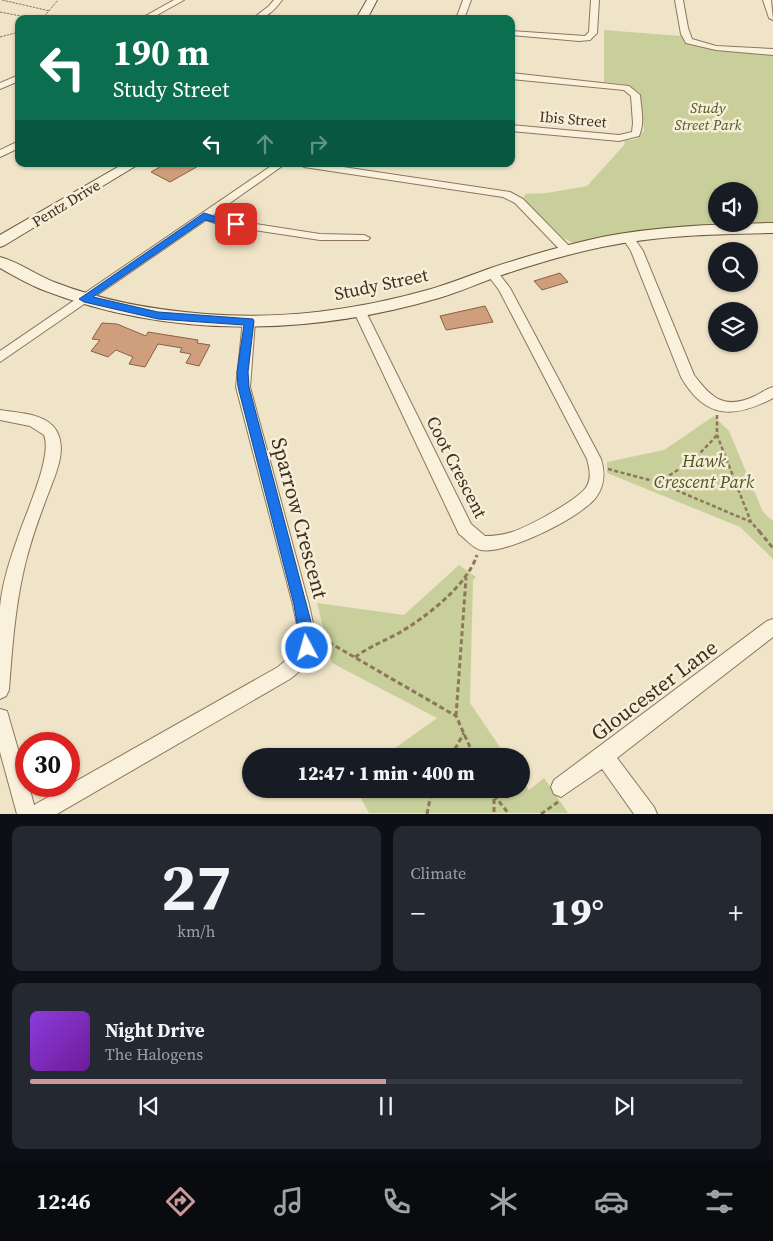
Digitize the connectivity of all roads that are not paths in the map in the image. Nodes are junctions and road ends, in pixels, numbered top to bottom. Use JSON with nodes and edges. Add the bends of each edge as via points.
{"nodes":[{"id":1,"x":180,"y":0,"type":"edge"},
{"id":2,"x":278,"y":0,"type":"edge"},
{"id":3,"x":372,"y":0,"type":"edge"},
{"id":4,"x":467,"y":0,"type":"edge"},
{"id":5,"x":595,"y":0,"type":"edge"},
{"id":6,"x":679,"y":0,"type":"edge"},
{"id":7,"x":767,"y":0,"type":"edge"},
{"id":8,"x":152,"y":15,"type":"edge"},
{"id":9,"x":262,"y":15,"type":"edge"},
{"id":10,"x":363,"y":15,"type":"edge"},
{"id":11,"x":461,"y":15,"type":"edge"},
{"id":12,"x":773,"y":18,"type":"edge"},
{"id":13,"x":515,"y":33,"type":"edge"},
{"id":14,"x":773,"y":52,"type":"edge"},
{"id":15,"x":515,"y":76,"type":"edge"},
{"id":16,"x":15,"y":80,"type":"edge"},
{"id":17,"x":0,"y":86,"type":"edge"},
{"id":18,"x":515,"y":128,"type":"edge"},
{"id":19,"x":15,"y":146,"type":"edge"},
{"id":20,"x":0,"y":154,"type":"edge"},
{"id":21,"x":127,"y":167,"type":"edge"},
{"id":22,"x":276,"y":167,"type":"edge"},
{"id":23,"x":324,"y":167,"type":"edge"},
{"id":24,"x":204,"y":216,"type":"junction"},
{"id":25,"x":773,"y":228,"type":"edge"},
{"id":26,"x":628,"y":237,"type":"junction"},
{"id":27,"x":364,"y":238,"type":"dead end"},
{"id":28,"x":0,"y":242,"type":"edge"},
{"id":29,"x":568,"y":251,"type":"junction"},
{"id":30,"x":0,"y":262,"type":"edge"},
{"id":31,"x":492,"y":273,"type":"junction"},
{"id":32,"x":84,"y":299,"type":"junction"},
{"id":33,"x":360,"y":312,"type":"junction"},
{"id":34,"x":249,"y":321,"type":"junction"},
{"id":35,"x":0,"y":356,"type":"edge"},
{"id":36,"x":773,"y":392,"type":"edge"},
{"id":37,"x":0,"y":415,"type":"edge"},
{"id":38,"x":773,"y":627,"type":"edge"},
{"id":39,"x":0,"y":690,"type":"edge"},
{"id":40,"x":0,"y":718,"type":"edge"},
{"id":41,"x":604,"y":756,"type":"junction"},
{"id":42,"x":561,"y":786,"type":"dead end"},
{"id":43,"x":27,"y":814,"type":"edge"},
{"id":44,"x":38,"y":814,"type":"edge"},
{"id":45,"x":648,"y":814,"type":"edge"}],
"edges":[{"from":1,"to":8,"type":"street"},
{"from":2,"to":9,"type":"street"},
{"from":3,"to":10,"type":"street"},
{"from":4,"to":11,"type":"street"},
{"from":5,"to":13,"type":"street","via":[[593,35],[587,38]]},
{"from":6,"to":14,"type":"street","via":[[686,38],[692,44]]},
{"from":7,"to":12,"type":"street"},
{"from":15,"to":18,"type":"street","name":"Ibis Street","via":[[621,86],[633,92],[638,131],[633,136],[619,138]]},
{"from":16,"to":17,"type":"street"},
{"from":19,"to":20,"type":"street"},
{"from":21,"to":28,"type":"street","name":"Pentz Drive"},
{"from":22,"to":24,"type":"street"},
{"from":23,"to":29,"type":"street","via":[[506,194],[519,201]]},
{"from":24,"to":27,"type":"street","via":[[221,222],[320,237]]},
{"from":24,"to":32,"type":"street"},
{"from":25,"to":26,"type":"street","name":"Study Street"},
{"from":26,"to":29,"type":"street","name":"Study Street"},
{"from":26,"to":36,"type":"street","via":[[637,251],[688,377],[699,393],[718,406],[729,408],[743,407]]},
{"from":29,"to":31,"type":"street","name":"Study Street"},
{"from":30,"to":32,"type":"street","name":"Study Street","via":[[42,285]]},
{"from":31,"to":33,"type":"street","name":"Study Street","via":[[422,298]]},
{"from":31,"to":33,"type":"street","name":"Coot Crescent","via":[[504,288],[597,468],[598,480],[593,492],[520,538],[482,543],[465,529]]},
{"from":32,"to":34,"type":"street","name":"Study Street","via":[[158,315]]},
{"from":32,"to":35,"type":"street"},
{"from":33,"to":34,"type":"street","name":"Study Street"},
{"from":34,"to":44,"type":"street","name":"Sparrow Crescent","via":[[243,387],[308,637],[307,648],[284,674]]},
{"from":37,"to":39,"type":"street","via":[[43,426],[50,431],[54,445],[14,575]]},
{"from":38,"to":41,"type":"street","name":"Gloucester Lane"},
{"from":40,"to":43,"type":"street"},
{"from":41,"to":42,"type":"street","name":"Gloucester Lane"},
{"from":41,"to":45,"type":"street"}]}
